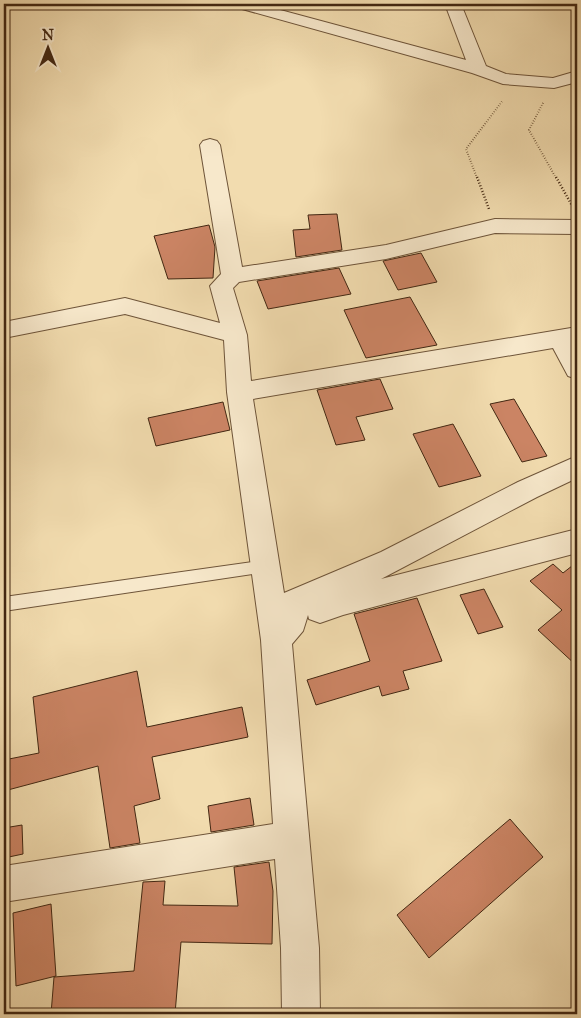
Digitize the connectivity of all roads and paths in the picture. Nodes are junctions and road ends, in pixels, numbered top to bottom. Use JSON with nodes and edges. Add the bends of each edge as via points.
{"nodes":[{"id":1,"x":241,"y":4,"type":"edge"},
{"id":2,"x":452,"y":4,"type":"edge"},
{"id":3,"x":478,"y":69,"type":"junction"},
{"id":4,"x":577,"y":76,"type":"edge"},
{"id":5,"x":503,"y":100,"type":"dead end"},
{"id":6,"x":543,"y":102,"type":"dead end"},
{"id":7,"x":210,"y":145,"type":"dead end"},
{"id":8,"x":577,"y":213,"type":"edge"},
{"id":9,"x":495,"y":226,"type":"junction"},
{"id":10,"x":577,"y":227,"type":"edge"},
{"id":11,"x":232,"y":276,"type":"junction"},
{"id":12,"x":4,"y":330,"type":"edge"},
{"id":13,"x":235,"y":336,"type":"junction"},
{"id":14,"x":568,"y":337,"type":"edge"},
{"id":15,"x":577,"y":370,"type":"edge"},
{"id":16,"x":238,"y":392,"type":"junction"},
{"id":17,"x":577,"y":467,"type":"edge"},
{"id":18,"x":577,"y":541,"type":"edge"},
{"id":19,"x":266,"y":566,"type":"junction"},
{"id":20,"x":4,"y":604,"type":"edge"},
{"id":21,"x":284,"y":630,"type":"junction"},
{"id":22,"x":292,"y":839,"type":"junction"},
{"id":23,"x":4,"y":884,"type":"edge"},
{"id":24,"x":301,"y":1014,"type":"edge"}],
"edges":[{"from":1,"to":3,"type":"street"},
{"from":2,"to":3,"type":"street"},
{"from":3,"to":4,"type":"street","via":[[503,79],[554,83]]},
{"from":5,"to":9,"type":"path","via":[[466,149]]},
{"from":6,"to":8,"type":"path","via":[[528,130]]},
{"from":7,"to":11,"type":"street"},
{"from":9,"to":10,"type":"street"},
{"from":9,"to":11,"type":"street","via":[[386,252]]},
{"from":11,"to":13,"type":"street","via":[[221,286]]},
{"from":12,"to":13,"type":"street","via":[[125,306]]},
{"from":13,"to":16,"type":"street"},
{"from":14,"to":15,"type":"street"},
{"from":14,"to":16,"type":"street"},
{"from":16,"to":19,"type":"street"},
{"from":17,"to":21,"type":"street","via":[[339,585],[294,602]]},
{"from":18,"to":21,"type":"street","via":[[341,602]]},
{"from":19,"to":20,"type":"lane"},
{"from":19,"to":21,"type":"street"},
{"from":21,"to":22,"type":"street"},
{"from":22,"to":23,"type":"street"},
{"from":22,"to":24,"type":"street"}]}
